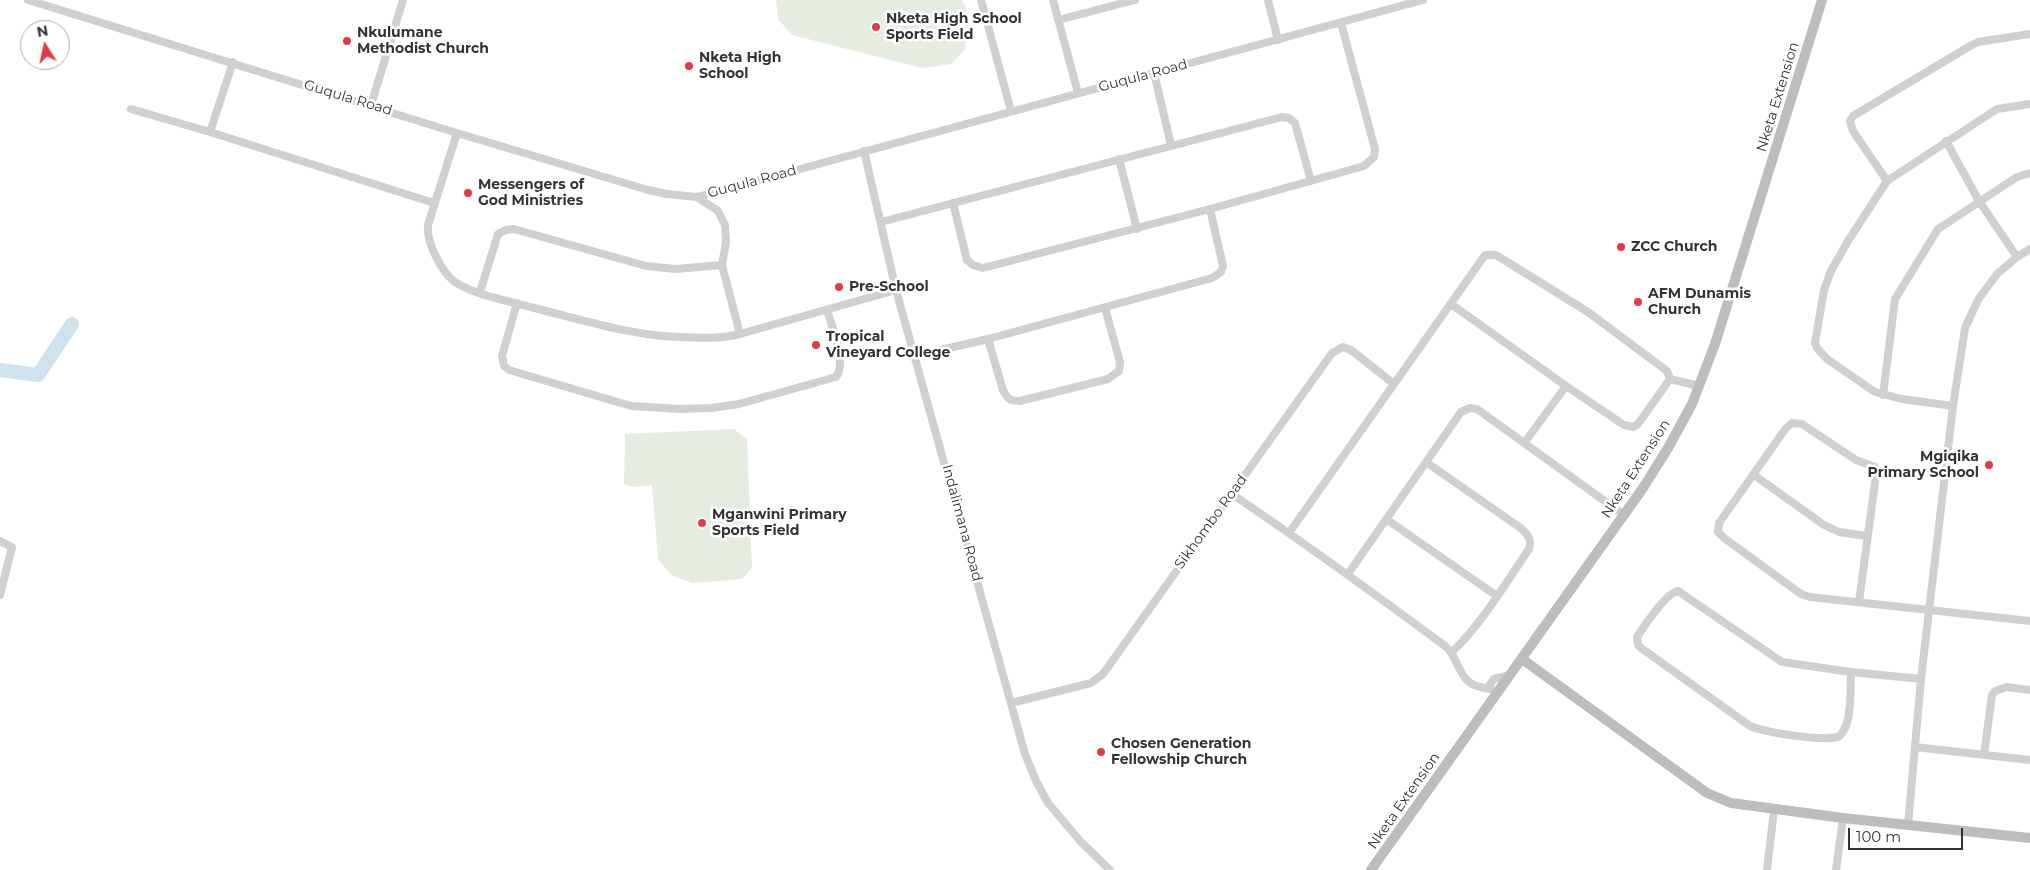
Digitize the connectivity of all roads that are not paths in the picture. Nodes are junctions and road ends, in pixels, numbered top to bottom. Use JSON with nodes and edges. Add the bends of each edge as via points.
{"nodes":[{"id":1,"x":28,"y":0,"type":"edge"},
{"id":2,"x":403,"y":0,"type":"edge"},
{"id":3,"x":981,"y":0,"type":"edge"},
{"id":4,"x":1053,"y":0,"type":"edge"},
{"id":5,"x":1135,"y":0,"type":"edge"},
{"id":6,"x":1268,"y":0,"type":"edge"},
{"id":7,"x":1423,"y":0,"type":"edge"},
{"id":8,"x":1822,"y":0,"type":"edge"},
{"id":9,"x":1125,"y":1,"type":"edge"},
{"id":10,"x":1058,"y":20,"type":"junction"},
{"id":11,"x":1341,"y":23,"type":"junction"},
{"id":12,"x":2030,"y":34,"type":"edge"},
{"id":13,"x":1278,"y":40,"type":"junction"},
{"id":14,"x":232,"y":62,"type":"junction"},
{"id":15,"x":1154,"y":72,"type":"junction"},
{"id":16,"x":1078,"y":93,"type":"junction"},
{"id":17,"x":2030,"y":104,"type":"edge"},
{"id":18,"x":370,"y":105,"type":"junction"},
{"id":19,"x":131,"y":109,"type":"dead end"},
{"id":20,"x":1011,"y":111,"type":"junction"},
{"id":21,"x":210,"y":132,"type":"junction"},
{"id":22,"x":457,"y":133,"type":"junction"},
{"id":23,"x":1946,"y":141,"type":"junction"},
{"id":24,"x":1171,"y":146,"type":"junction"},
{"id":25,"x":864,"y":151,"type":"junction"},
{"id":26,"x":1119,"y":159,"type":"junction"},
{"id":27,"x":2030,"y":173,"type":"edge"},
{"id":28,"x":1311,"y":180,"type":"junction"},
{"id":29,"x":1887,"y":181,"type":"junction"},
{"id":30,"x":698,"y":197,"type":"junction"},
{"id":31,"x":1979,"y":201,"type":"junction"},
{"id":32,"x":434,"y":203,"type":"junction"},
{"id":33,"x":953,"y":203,"type":"junction"},
{"id":34,"x":1210,"y":209,"type":"junction"},
{"id":35,"x":881,"y":222,"type":"junction"},
{"id":36,"x":1137,"y":229,"type":"junction"},
{"id":37,"x":2030,"y":249,"type":"edge"},
{"id":38,"x":2017,"y":257,"type":"junction"},
{"id":39,"x":722,"y":265,"type":"junction"},
{"id":40,"x":896,"y":290,"type":"junction"},
{"id":41,"x":480,"y":292,"type":"junction"},
{"id":42,"x":517,"y":304,"type":"junction"},
{"id":43,"x":1451,"y":304,"type":"junction"},
{"id":44,"x":1105,"y":308,"type":"junction"},
{"id":45,"x":827,"y":310,"type":"junction"},
{"id":46,"x":740,"y":334,"type":"junction"},
{"id":47,"x":988,"y":339,"type":"junction"},
{"id":48,"x":915,"y":356,"type":"junction"},
{"id":49,"x":1670,"y":380,"type":"junction"},
{"id":50,"x":1394,"y":384,"type":"junction"},
{"id":51,"x":1566,"y":386,"type":"junction"},
{"id":52,"x":1699,"y":386,"type":"junction"},
{"id":53,"x":1883,"y":395,"type":"junction"},
{"id":54,"x":1952,"y":406,"type":"junction"},
{"id":55,"x":1526,"y":442,"type":"junction"},
{"id":56,"x":1426,"y":462,"type":"junction"},
{"id":57,"x":1754,"y":475,"type":"junction"},
{"id":58,"x":1232,"y":494,"type":"junction"},
{"id":59,"x":1624,"y":515,"type":"junction"},
{"id":60,"x":1386,"y":520,"type":"junction"},
{"id":61,"x":1288,"y":533,"type":"junction"},
{"id":62,"x":1867,"y":536,"type":"junction"},
{"id":63,"x":0,"y":541,"type":"edge"},
{"id":64,"x":1348,"y":574,"type":"junction"},
{"id":65,"x":0,"y":595,"type":"edge"},
{"id":66,"x":1497,"y":596,"type":"junction"},
{"id":67,"x":1859,"y":602,"type":"junction"},
{"id":68,"x":1930,"y":610,"type":"junction"},
{"id":69,"x":2030,"y":621,"type":"edge"},
{"id":70,"x":1452,"y":652,"type":"junction"},
{"id":71,"x":1522,"y":659,"type":"junction"},
{"id":72,"x":1852,"y":672,"type":"junction"},
{"id":73,"x":1510,"y":675,"type":"junction"},
{"id":74,"x":1921,"y":679,"type":"junction"},
{"id":75,"x":1488,"y":687,"type":"junction"},
{"id":76,"x":2030,"y":690,"type":"edge"},
{"id":77,"x":1498,"y":693,"type":"junction"},
{"id":78,"x":1011,"y":703,"type":"junction"},
{"id":79,"x":1915,"y":747,"type":"junction"},
{"id":80,"x":1984,"y":755,"type":"junction"},
{"id":81,"x":2030,"y":760,"type":"edge"},
{"id":82,"x":1774,"y":810,"type":"junction"},
{"id":83,"x":1843,"y":818,"type":"junction"},
{"id":84,"x":1908,"y":825,"type":"junction"},
{"id":85,"x":2030,"y":838,"type":"edge"},
{"id":86,"x":1110,"y":870,"type":"edge"},
{"id":87,"x":1371,"y":870,"type":"edge"},
{"id":88,"x":1767,"y":870,"type":"edge"},
{"id":89,"x":1836,"y":870,"type":"edge"}],
"edges":[{"from":1,"to":14,"type":"street","name":"Guqula Road"},
{"from":2,"to":18,"type":"street"},
{"from":3,"to":20,"type":"street"},
{"from":4,"to":10,"type":"street"},
{"from":5,"to":9,"type":"street"},
{"from":6,"to":13,"type":"street"},
{"from":7,"to":11,"type":"street","name":"Guqula Road"},
{"from":8,"to":52,"type":"street","name":"Nketa Extension","via":[[1723,320]]},
{"from":9,"to":10,"type":"street"},
{"from":10,"to":16,"type":"street"},
{"from":11,"to":13,"type":"street","name":"Guqula Road"},
{"from":11,"to":28,"type":"street","via":[[1373,140],[1374,157],[1364,166]]},
{"from":12,"to":29,"type":"street","via":[[1978,42],[1854,116],[1850,121],[1853,131]]},
{"from":13,"to":15,"type":"street","name":"Guqula Road"},
{"from":14,"to":18,"type":"street","name":"Guqula Road"},
{"from":14,"to":21,"type":"street"},
{"from":15,"to":16,"type":"street","name":"Guqula Road"},
{"from":15,"to":24,"type":"street"},
{"from":16,"to":20,"type":"street","name":"Guqula Road"},
{"from":17,"to":23,"type":"street","via":[[1997,109]]},
{"from":18,"to":22,"type":"street","name":"Guqula Road"},
{"from":19,"to":21,"type":"street"},
{"from":20,"to":25,"type":"street","name":"Guqula Road"},
{"from":21,"to":32,"type":"street"},
{"from":22,"to":30,"type":"street","name":"Guqula Road","via":[[648,190]]},
{"from":22,"to":32,"type":"street"},
{"from":23,"to":29,"type":"street"},
{"from":23,"to":31,"type":"street"},
{"from":24,"to":26,"type":"street"},
{"from":24,"to":28,"type":"street","via":[[1286,117],[1295,123]]},
{"from":25,"to":30,"type":"street","name":"Guqula Road"},
{"from":25,"to":35,"type":"street","name":"Indalimana Road"},
{"from":26,"to":33,"type":"street"},
{"from":26,"to":36,"type":"street"},
{"from":27,"to":31,"type":"street","via":[[2017,177]]},
{"from":28,"to":34,"type":"street"},
{"from":29,"to":53,"type":"street","via":[[1831,271],[1824,290],[1815,343],[1827,359]]},
{"from":30,"to":39,"type":"street","via":[[718,211],[725,225]]},
{"from":31,"to":38,"type":"street"},
{"from":31,"to":53,"type":"street","via":[[1938,229],[1895,300]]},
{"from":32,"to":41,"type":"street","via":[[427,230],[432,247],[451,278]]},
{"from":33,"to":35,"type":"street"},
{"from":33,"to":36,"type":"street","via":[[967,260],[982,268]]},
{"from":34,"to":36,"type":"street"},
{"from":34,"to":44,"type":"street","via":[[1222,258],[1221,272],[1212,278]]},
{"from":35,"to":40,"type":"street","name":"Indalimana Road"},
{"from":37,"to":38,"type":"street"},
{"from":38,"to":54,"type":"street","via":[[1987,287],[1967,323]]},
{"from":39,"to":41,"type":"street","via":[[688,269],[654,267],[510,229],[496,238]]},
{"from":39,"to":46,"type":"street"},
{"from":40,"to":45,"type":"street"},
{"from":40,"to":48,"type":"street","name":"Indalimana Road"},
{"from":41,"to":42,"type":"street"},
{"from":42,"to":45,"type":"street","via":[[502,356],[504,366],[509,370],[631,406],[681,409],[733,405],[836,378],[841,362]]},
{"from":42,"to":46,"type":"street","via":[[648,336],[714,339]]},
{"from":43,"to":49,"type":"street","via":[[1483,257],[1489,253],[1496,255],[1588,312],[1667,371]]},
{"from":43,"to":50,"type":"street"},
{"from":43,"to":51,"type":"street"},
{"from":44,"to":47,"type":"street"},
{"from":44,"to":47,"type":"street","via":[[1120,362],[1119,371],[1108,380],[1013,401],[1003,390]]},
{"from":45,"to":46,"type":"street"},
{"from":47,"to":48,"type":"street"},
{"from":48,"to":78,"type":"street","name":"Indalimana Road"},
{"from":49,"to":51,"type":"street","via":[[1641,421],[1633,427],[1619,423]]},
{"from":49,"to":52,"type":"street"},
{"from":50,"to":58,"type":"street","name":"Sikhombo Road","via":[[1350,350],[1343,347],[1332,353]]},
{"from":50,"to":61,"type":"street"},
{"from":51,"to":55,"type":"street"},
{"from":52,"to":59,"type":"street","name":"Nketa Extension","via":[[1668,448]]},
{"from":53,"to":54,"type":"street"},
{"from":54,"to":68,"type":"street"},
{"from":55,"to":56,"type":"street","via":[[1477,409],[1470,408],[1461,412]]},
{"from":55,"to":59,"type":"street"},
{"from":56,"to":60,"type":"street"},
{"from":56,"to":66,"type":"street","via":[[1529,536],[1529,549]]},
{"from":57,"to":62,"type":"street","via":[[1824,525],[1839,532]]},
{"from":57,"to":62,"type":"street","via":[[1786,428],[1795,422],[1802,424],[1856,460],[1875,467]]},
{"from":57,"to":67,"type":"street","via":[[1719,523],[1720,535],[1806,596]]},
{"from":58,"to":61,"type":"street"},
{"from":58,"to":78,"type":"street","name":"Sikhombo Road","via":[[1097,679],[1071,689]]},
{"from":59,"to":71,"type":"street","name":"Nketa Extension"},
{"from":60,"to":64,"type":"street"},
{"from":60,"to":66,"type":"street"},
{"from":61,"to":64,"type":"street"},
{"from":62,"to":67,"type":"street"},
{"from":63,"to":65,"type":"street","via":[[12,548]]},
{"from":64,"to":70,"type":"street"},
{"from":66,"to":70,"type":"street","via":[[1474,629]]},
{"from":67,"to":68,"type":"street"},
{"from":68,"to":69,"type":"street"},
{"from":68,"to":74,"type":"street"},
{"from":70,"to":75,"type":"street","via":[[1466,680],[1476,686]]},
{"from":71,"to":73,"type":"street","name":"Nketa Extension"},
{"from":71,"to":82,"type":"street","via":[[1707,793],[1731,803]]},
{"from":72,"to":72,"type":"street","via":[[1777,660],[1678,591],[1667,597],[1637,637],[1641,648],[1750,726],[1761,730],[1796,735],[1838,737],[1843,734],[1848,722]]},
{"from":72,"to":74,"type":"street"},
{"from":73,"to":75,"type":"street","via":[[1494,680]]},
{"from":73,"to":77,"type":"street","name":"Nketa Extension"},
{"from":74,"to":79,"type":"street"},
{"from":75,"to":77,"type":"street"},
{"from":76,"to":80,"type":"street","via":[[2007,687],[1995,691]]},
{"from":77,"to":87,"type":"street","name":"Nketa Extension"},
{"from":78,"to":86,"type":"street","name":"Indalimana Road","via":[[1025,754],[1043,796],[1081,842]]},
{"from":79,"to":80,"type":"street"},
{"from":79,"to":84,"type":"street"},
{"from":80,"to":81,"type":"street"},
{"from":82,"to":83,"type":"street"},
{"from":82,"to":88,"type":"street"},
{"from":83,"to":84,"type":"street"},
{"from":83,"to":89,"type":"street"},
{"from":84,"to":85,"type":"street"}]}
